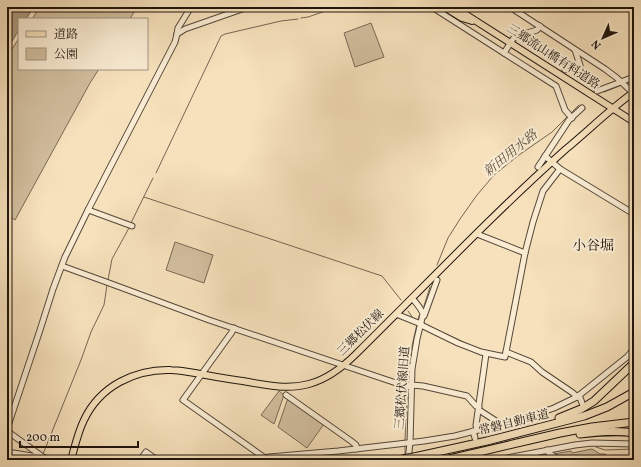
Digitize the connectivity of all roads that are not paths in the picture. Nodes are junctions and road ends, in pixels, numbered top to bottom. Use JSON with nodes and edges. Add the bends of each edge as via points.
{"nodes":[{"id":1,"x":191,"y":7,"type":"edge"},
{"id":2,"x":248,"y":7,"type":"edge"},
{"id":3,"x":432,"y":7,"type":"edge"},
{"id":4,"x":444,"y":7,"type":"edge"},
{"id":5,"x":454,"y":7,"type":"edge"},
{"id":6,"x":510,"y":7,"type":"edge"},
{"id":7,"x":631,"y":7,"type":"edge"},
{"id":8,"x":634,"y":16,"type":"edge"},
{"id":9,"x":481,"y":24,"type":"junction"},
{"id":10,"x":540,"y":26,"type":"junction"},
{"id":11,"x":177,"y":34,"type":"junction"},
{"id":12,"x":510,"y":43,"type":"junction"},
{"id":13,"x":575,"y":50,"type":"junction"},
{"id":14,"x":504,"y":52,"type":"junction"},
{"id":15,"x":565,"y":70,"type":"dead end"},
{"id":16,"x":634,"y":77,"type":"edge"},
{"id":17,"x":621,"y":82,"type":"junction"},
{"id":18,"x":597,"y":91,"type":"dead end"},
{"id":19,"x":634,"y":93,"type":"edge"},
{"id":20,"x":582,"y":108,"type":"dead end"},
{"id":21,"x":613,"y":109,"type":"junction"},
{"id":22,"x":572,"y":118,"type":"junction"},
{"id":23,"x":634,"y":122,"type":"edge"},
{"id":24,"x":545,"y":156,"type":"junction"},
{"id":25,"x":552,"y":162,"type":"junction"},
{"id":26,"x":538,"y":167,"type":"dead end"},
{"id":27,"x":560,"y":169,"type":"junction"},
{"id":28,"x":88,"y":210,"type":"junction"},
{"id":29,"x":634,"y":214,"type":"edge"},
{"id":30,"x":132,"y":226,"type":"dead end"},
{"id":31,"x":477,"y":234,"type":"junction"},
{"id":32,"x":525,"y":253,"type":"junction"},
{"id":33,"x":62,"y":266,"type":"junction"},
{"id":34,"x":437,"y":280,"type":"dead end"},
{"id":35,"x":412,"y":298,"type":"junction"},
{"id":36,"x":396,"y":314,"type":"junction"},
{"id":37,"x":422,"y":323,"type":"junction"},
{"id":38,"x":234,"y":328,"type":"junction"},
{"id":39,"x":634,"y":348,"type":"edge"},
{"id":40,"x":506,"y":352,"type":"junction"},
{"id":41,"x":486,"y":354,"type":"junction"},
{"id":42,"x":634,"y":363,"type":"edge"},
{"id":43,"x":344,"y":365,"type":"junction"},
{"id":44,"x":202,"y":374,"type":"junction"},
{"id":45,"x":411,"y":386,"type":"junction"},
{"id":46,"x":634,"y":392,"type":"edge"},
{"id":47,"x":286,"y":395,"type":"dead end"},
{"id":48,"x":578,"y":396,"type":"junction"},
{"id":49,"x":582,"y":403,"type":"dead end"},
{"id":50,"x":479,"y":408,"type":"junction"},
{"id":51,"x":634,"y":422,"type":"edge"},
{"id":52,"x":498,"y":425,"type":"junction"},
{"id":53,"x":7,"y":430,"type":"edge"},
{"id":54,"x":475,"y":431,"type":"junction"},
{"id":55,"x":525,"y":432,"type":"junction"},
{"id":56,"x":634,"y":433,"type":"edge"},
{"id":57,"x":592,"y":436,"type":"dead end"},
{"id":58,"x":475,"y":438,"type":"tunnel mouth"},
{"id":59,"x":406,"y":443,"type":"junction"},
{"id":60,"x":592,"y":443,"type":"junction"},
{"id":61,"x":634,"y":444,"type":"edge"},
{"id":62,"x":356,"y":449,"type":"junction"},
{"id":63,"x":488,"y":450,"type":"junction"},
{"id":64,"x":547,"y":450,"type":"junction"},
{"id":65,"x":7,"y":452,"type":"edge"},
{"id":66,"x":42,"y":458,"type":"edge"},
{"id":67,"x":550,"y":458,"type":"edge"},
{"id":68,"x":7,"y":459,"type":"edge"},
{"id":69,"x":264,"y":459,"type":"edge"},
{"id":70,"x":405,"y":459,"type":"edge"},
{"id":71,"x":16,"y":460,"type":"edge"},
{"id":72,"x":57,"y":460,"type":"edge"},
{"id":73,"x":71,"y":460,"type":"edge"},
{"id":74,"x":140,"y":460,"type":"edge"},
{"id":75,"x":157,"y":460,"type":"edge"},
{"id":76,"x":445,"y":460,"type":"edge"},
{"id":77,"x":497,"y":460,"type":"edge"},
{"id":78,"x":559,"y":460,"type":"edge"}],
"edges":[{"from":1,"to":11,"type":"street"},
{"from":2,"to":11,"type":"street"},
{"from":3,"to":14,"type":"street"},
{"from":4,"to":9,"type":"main road","name":"三郷流山橋有料道路","via":[[462,18]]},
{"from":5,"to":9,"type":"main road","name":"三郷流山橋有料道路"},
{"from":6,"to":10,"type":"street"},
{"from":7,"to":8,"type":"street"},
{"from":9,"to":12,"type":"main road","name":"三郷流山橋有料道路"},
{"from":10,"to":12,"type":"street","via":[[537,30],[515,37]]},
{"from":10,"to":13,"type":"street"},
{"from":11,"to":28,"type":"street"},
{"from":12,"to":14,"type":"street"},
{"from":12,"to":21,"type":"main road","name":"三郷流山橋有料道路"},
{"from":13,"to":15,"type":"street","via":[[580,65]]},
{"from":13,"to":17,"type":"street"},
{"from":14,"to":22,"type":"street","via":[[556,86],[567,113]]},
{"from":16,"to":17,"type":"street"},
{"from":17,"to":18,"type":"street"},
{"from":17,"to":19,"type":"street"},
{"from":19,"to":21,"type":"main road","name":"三郷松伏線"},
{"from":20,"to":22,"type":"street"},
{"from":21,"to":23,"type":"main road","name":"三郷流山橋有料道路"},
{"from":21,"to":25,"type":"main road","name":"三郷松伏線"},
{"from":22,"to":24,"type":"street"},
{"from":24,"to":25,"type":"street"},
{"from":24,"to":26,"type":"street"},
{"from":25,"to":27,"type":"street"},
{"from":25,"to":31,"type":"main road","name":"三郷松伏線"},
{"from":27,"to":29,"type":"street"},
{"from":27,"to":32,"type":"street","via":[[543,191]]},
{"from":28,"to":30,"type":"street"},
{"from":28,"to":33,"type":"street"},
{"from":31,"to":32,"type":"street"},
{"from":31,"to":35,"type":"main road","name":"三郷松伏線"},
{"from":32,"to":40,"type":"street"},
{"from":33,"to":38,"type":"street"},
{"from":33,"to":53,"type":"street"},
{"from":34,"to":37,"type":"street","name":"三郷松伏線旧道"},
{"from":35,"to":36,"type":"main road","name":"三郷松伏線"},
{"from":35,"to":37,"type":"street","via":[[422,311]]},
{"from":36,"to":37,"type":"street"},
{"from":36,"to":43,"type":"main road","name":"三郷松伏線"},
{"from":37,"to":41,"type":"street","via":[[458,343]]},
{"from":37,"to":45,"type":"street","name":"三郷松伏線旧道"},
{"from":38,"to":43,"type":"street"},
{"from":38,"to":44,"type":"street"},
{"from":39,"to":48,"type":"street","via":[[618,365]]},
{"from":40,"to":41,"type":"street","via":[[505,357]]},
{"from":40,"to":48,"type":"street","via":[[530,362]]},
{"from":41,"to":50,"type":"street"},
{"from":42,"to":55,"type":"highway","via":[[587,406]]},
{"from":43,"to":44,"type":"main road","name":"三郷松伏線","via":[[321,380],[289,387]]},
{"from":43,"to":45,"type":"street"},
{"from":44,"to":69,"type":"street","via":[[184,400]]},
{"from":44,"to":73,"type":"main road","name":"三郷松伏線","via":[[156,370],[131,376],[112,386],[96,401],[83,421]]},
{"from":45,"to":50,"type":"street","via":[[423,386],[467,396]]},
{"from":45,"to":59,"type":"street","name":"三郷松伏線旧道"},
{"from":46,"to":55,"type":"highway","name":"常磐自動車道","via":[[589,414]]},
{"from":47,"to":62,"type":"street","via":[[351,440]]},
{"from":48,"to":49,"type":"street"},
{"from":48,"to":52,"type":"street","via":[[548,410]]},
{"from":50,"to":52,"type":"street"},
{"from":50,"to":54,"type":"street"},
{"from":51,"to":63,"type":"highway","name":"常磐自動車道","via":[[560,432]]},
{"from":52,"to":54,"type":"street"},
{"from":53,"to":66,"type":"street"},
{"from":54,"to":58,"type":"street"},
{"from":54,"to":59,"type":"street"},
{"from":55,"to":70,"type":"highway","name":"常磐自動車道"},
{"from":56,"to":63,"type":"highway","via":[[593,432],[500,452]]},
{"from":57,"to":60,"type":"street"},
{"from":59,"to":62,"type":"street"},
{"from":59,"to":70,"type":"street","name":"三郷松伏線旧道"},
{"from":60,"to":61,"type":"street"},
{"from":60,"to":64,"type":"street"},
{"from":62,"to":69,"type":"street"},
{"from":63,"to":76,"type":"highway","name":"常磐自動車道"},
{"from":64,"to":67,"type":"street"},
{"from":64,"to":77,"type":"street"},
{"from":65,"to":66,"type":"street"},
{"from":66,"to":72,"type":"street"},
{"from":67,"to":78,"type":"street"},
{"from":68,"to":71,"type":"highway"},
{"from":74,"to":75,"type":"street","via":[[146,452]]}]}
